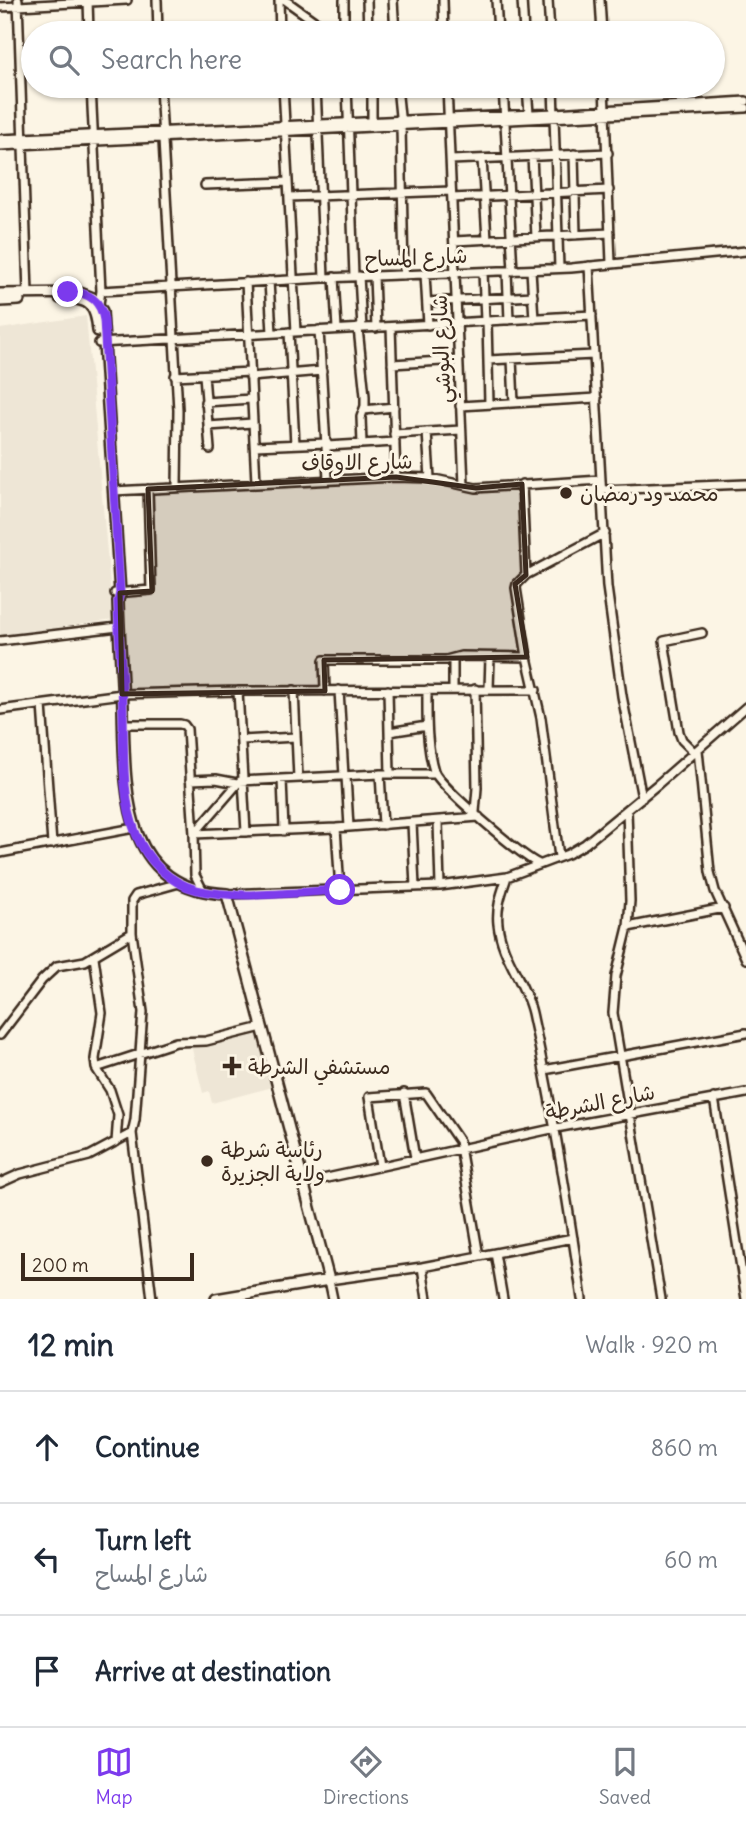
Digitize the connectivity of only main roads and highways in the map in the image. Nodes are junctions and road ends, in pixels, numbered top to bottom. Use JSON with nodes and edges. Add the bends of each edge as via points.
{"nodes":[{"id":1,"x":0,"y":294,"type":"edge"},
{"id":2,"x":0,"y":300,"type":"edge"},
{"id":3,"x":96,"y":306,"type":"junction"},
{"id":4,"x":108,"y":451,"type":"junction"},
{"id":5,"x":117,"y":596,"type":"junction"},
{"id":6,"x":251,"y":1296,"type":"edge"},
{"id":7,"x":216,"y":1299,"type":"edge"}],
"edges":[{"from":1,"to":3,"type":"main road","via":[[80,293],[93,298]]},
{"from":2,"to":3,"type":"main road","via":[[74,299]]},
{"from":3,"to":4,"type":"main road"},
{"from":4,"to":5,"type":"main road"},
{"from":4,"to":5,"type":"main road"},
{"from":5,"to":6,"type":"main road","via":[[127,789],[134,828],[149,857],[179,883],[227,894],[329,1280]]},
{"from":6,"to":7,"type":"main road"}]}
